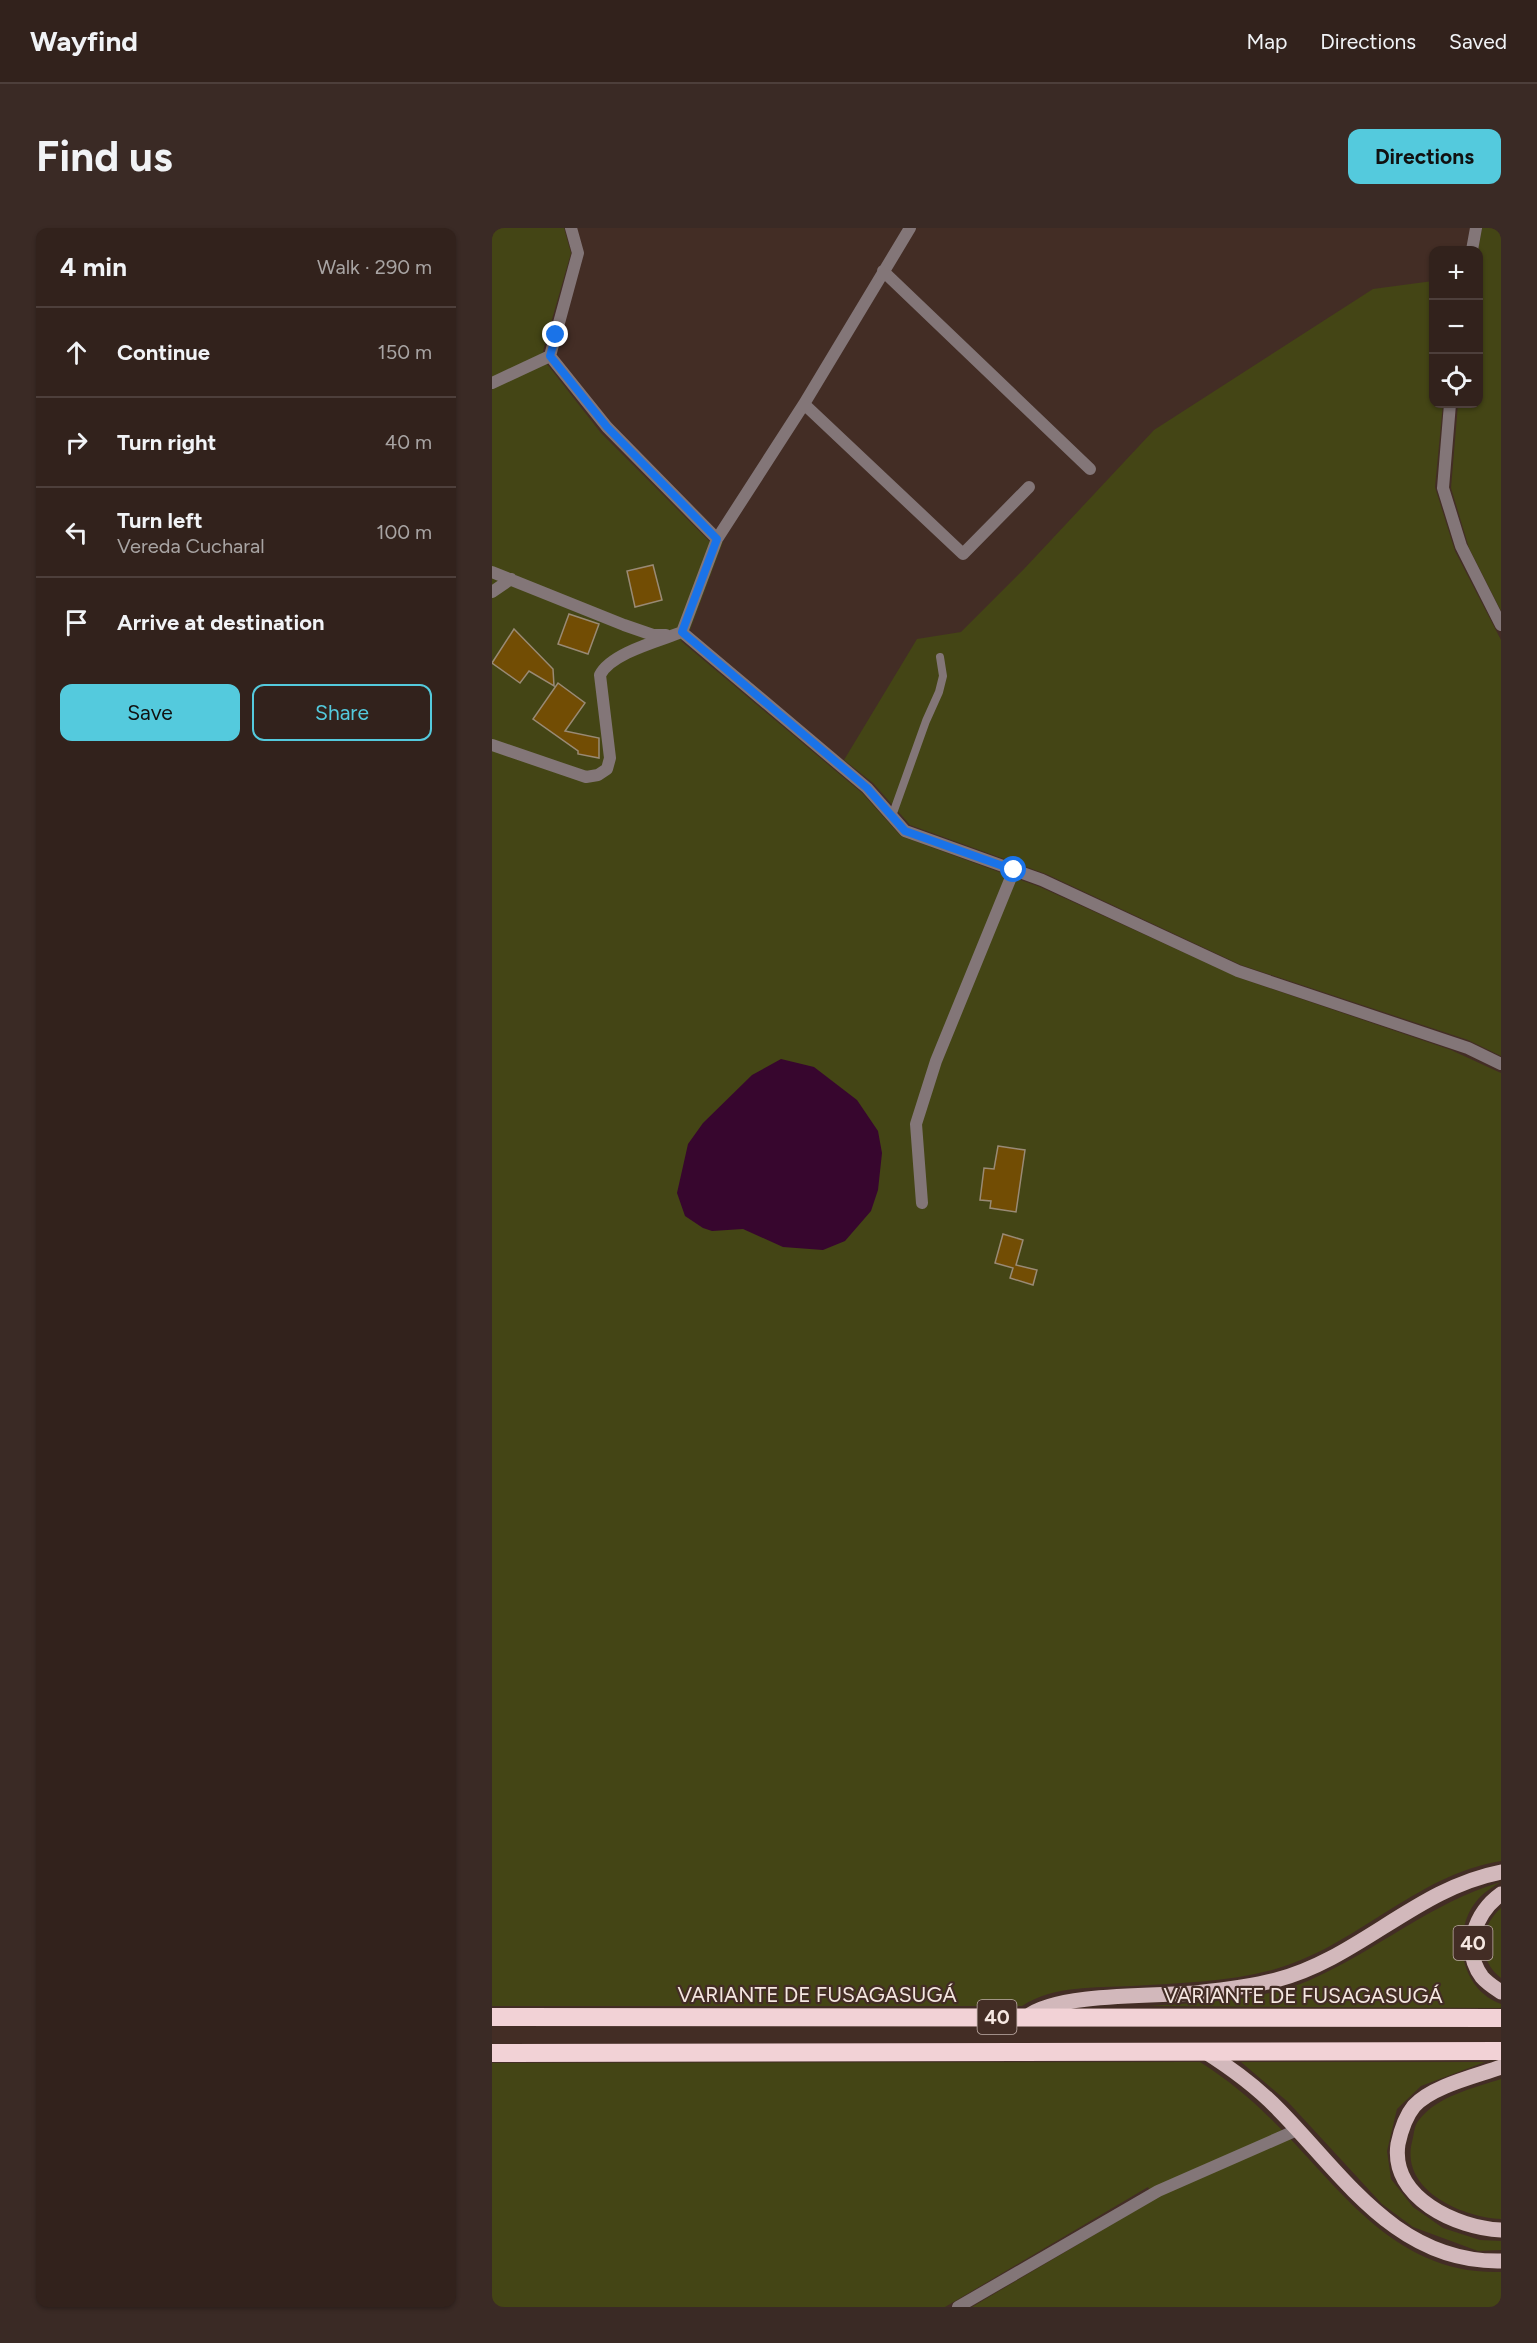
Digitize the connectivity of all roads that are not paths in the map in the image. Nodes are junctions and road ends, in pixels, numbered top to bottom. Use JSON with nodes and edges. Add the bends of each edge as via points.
{"nodes":[{"id":1,"x":571,"y":228,"type":"edge"},
{"id":2,"x":910,"y":228,"type":"edge"},
{"id":3,"x":1476,"y":228,"type":"edge"},
{"id":4,"x":1473,"y":246,"type":"edge"},
{"id":5,"x":883,"y":271,"type":"junction"},
{"id":6,"x":550,"y":356,"type":"junction"},
{"id":7,"x":492,"y":383,"type":"edge"},
{"id":8,"x":804,"y":404,"type":"junction"},
{"id":9,"x":1450,"y":408,"type":"edge"},
{"id":10,"x":1090,"y":469,"type":"dead end"},
{"id":11,"x":1029,"y":487,"type":"dead end"},
{"id":12,"x":717,"y":539,"type":"junction"},
{"id":13,"x":492,"y":572,"type":"edge"},
{"id":14,"x":511,"y":579,"type":"junction"},
{"id":15,"x":492,"y":592,"type":"edge"},
{"id":16,"x":1501,"y":625,"type":"edge"},
{"id":17,"x":682,"y":632,"type":"junction"},
{"id":18,"x":940,"y":657,"type":"dead end"},
{"id":19,"x":492,"y":745,"type":"edge"},
{"id":20,"x":892,"y":816,"type":"junction"},
{"id":21,"x":1014,"y":870,"type":"junction"},
{"id":22,"x":1501,"y":1064,"type":"edge"},
{"id":23,"x":922,"y":1203,"type":"dead end"},
{"id":24,"x":1501,"y":1872,"type":"edge"},
{"id":25,"x":1501,"y":1894,"type":"edge"},
{"id":26,"x":1501,"y":1992,"type":"edge"},
{"id":27,"x":492,"y":2017,"type":"edge"},
{"id":28,"x":1026,"y":2017,"type":"junction"},
{"id":29,"x":1501,"y":2018,"type":"edge"},
{"id":30,"x":1204,"y":2051,"type":"junction"},
{"id":31,"x":1501,"y":2051,"type":"edge"},
{"id":32,"x":492,"y":2053,"type":"edge"},
{"id":33,"x":1501,"y":2067,"type":"edge"},
{"id":34,"x":1297,"y":2130,"type":"junction"},
{"id":35,"x":1501,"y":2230,"type":"edge"},
{"id":36,"x":1501,"y":2261,"type":"edge"},
{"id":37,"x":958,"y":2307,"type":"edge"}],
"edges":[{"from":1,"to":6,"type":"street","via":[[578,253]]},
{"from":2,"to":5,"type":"street"},
{"from":3,"to":4,"type":"street"},
{"from":5,"to":8,"type":"street"},
{"from":5,"to":10,"type":"street"},
{"from":6,"to":7,"type":"street"},
{"from":6,"to":12,"type":"street","via":[[607,427]]},
{"from":8,"to":11,"type":"street","via":[[963,554]]},
{"from":8,"to":12,"type":"street"},
{"from":9,"to":16,"type":"street","via":[[1443,488],[1461,546]]},
{"from":12,"to":17,"type":"street"},
{"from":13,"to":14,"type":"street"},
{"from":14,"to":15,"type":"street"},
{"from":14,"to":17,"type":"street","via":[[652,635]]},
{"from":17,"to":19,"type":"street","via":[[621,656],[604,667],[600,675],[610,758],[607,769],[598,775],[586,777]]},
{"from":17,"to":20,"type":"street","via":[[867,788]]},
{"from":18,"to":20,"type":"lane","via":[[943,676],[939,692]]},
{"from":20,"to":21,"type":"street","via":[[905,831]]},
{"from":21,"to":22,"type":"street","via":[[1238,971],[1461,1046]]},
{"from":21,"to":23,"type":"street","via":[[936,1060],[916,1124]]},
{"from":24,"to":28,"type":"main road","number":"40","via":[[1441,1893],[1332,1957],[1277,1980],[1197,1992],[1073,2001],[1039,2009]]},
{"from":25,"to":26,"type":"main road","number":"40","via":[[1479,1916],[1473,1948],[1483,1979]]},
{"from":27,"to":28,"type":"highway","name":"VARIANTE DE FUSAGASUGÁ","number":"40"},
{"from":28,"to":29,"type":"highway","name":"VARIANTE DE FUSAGASUGÁ","number":"40"},
{"from":30,"to":31,"type":"highway","number":"40"},
{"from":30,"to":32,"type":"highway","number":"40"},
{"from":30,"to":34,"type":"main road","via":[[1234,2070]]},
{"from":33,"to":35,"type":"main road","via":[[1438,2090],[1415,2105],[1400,2132],[1397,2151],[1401,2174],[1433,2209],[1464,2225]]},
{"from":34,"to":36,"type":"main road","via":[[1374,2212],[1408,2236],[1476,2262]]},
{"from":34,"to":37,"type":"street","via":[[1158,2190]]}]}
